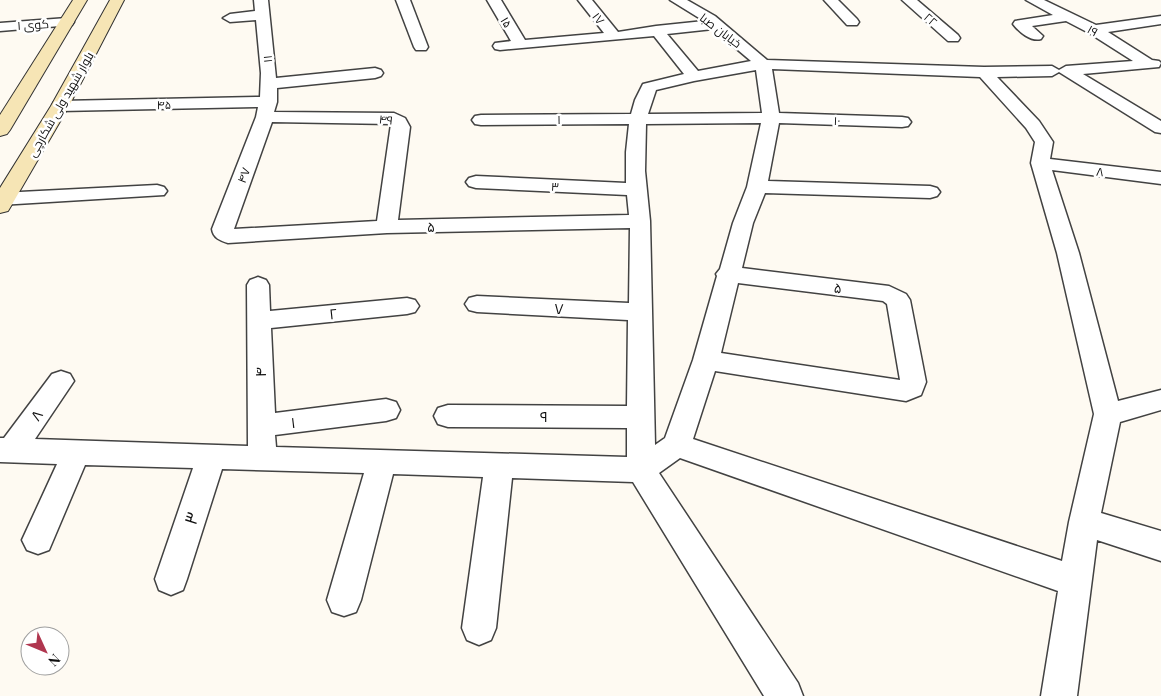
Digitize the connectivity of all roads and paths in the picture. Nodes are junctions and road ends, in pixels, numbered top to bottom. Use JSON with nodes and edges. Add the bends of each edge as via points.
{"nodes":[{"id":1,"x":80,"y":0,"type":"edge"},
{"id":2,"x":117,"y":0,"type":"edge"},
{"id":3,"x":403,"y":0,"type":"edge"},
{"id":4,"x":494,"y":0,"type":"edge"},
{"id":5,"x":585,"y":0,"type":"edge"},
{"id":6,"x":677,"y":0,"type":"edge"},
{"id":7,"x":830,"y":0,"type":"edge"},
{"id":8,"x":910,"y":0,"type":"edge"},
{"id":9,"x":1033,"y":0,"type":"edge"},
{"id":10,"x":262,"y":8,"type":"edge"},
{"id":11,"x":1068,"y":17,"type":"junction"},
{"id":12,"x":230,"y":18,"type":"dead end"},
{"id":13,"x":1161,"y":20,"type":"edge"},
{"id":14,"x":67,"y":22,"type":"junction"},
{"id":15,"x":852,"y":22,"type":"dead end"},
{"id":16,"x":715,"y":24,"type":"junction"},
{"id":17,"x":0,"y":26,"type":"edge"},
{"id":18,"x":656,"y":30,"type":"junction"},
{"id":19,"x":1094,"y":30,"type":"junction"},
{"id":20,"x":1036,"y":36,"type":"dead end"},
{"id":21,"x":614,"y":37,"type":"junction"},
{"id":22,"x":953,"y":38,"type":"dead end"},
{"id":23,"x":520,"y":44,"type":"junction"},
{"id":24,"x":500,"y":46,"type":"dead end"},
{"id":25,"x":420,"y":47,"type":"dead end"},
{"id":26,"x":764,"y":64,"type":"junction"},
{"id":27,"x":1155,"y":64,"type":"edge"},
{"id":28,"x":1052,"y":71,"type":"dead end"},
{"id":29,"x":984,"y":72,"type":"junction"},
{"id":30,"x":375,"y":73,"type":"dead end"},
{"id":31,"x":694,"y":76,"type":"junction"},
{"id":32,"x":270,"y":84,"type":"junction"},
{"id":33,"x":60,"y":106,"type":"junction"},
{"id":34,"x":267,"y":110,"type":"junction"},
{"id":35,"x":638,"y":118,"type":"junction"},
{"id":36,"x":771,"y":118,"type":"junction"},
{"id":37,"x":481,"y":120,"type":"dead end"},
{"id":38,"x":902,"y":122,"type":"dead end"},
{"id":39,"x":1160,"y":127,"type":"edge"},
{"id":40,"x":0,"y":130,"type":"edge"},
{"id":41,"x":1040,"y":164,"type":"junction"},
{"id":42,"x":1161,"y":178,"type":"edge"},
{"id":43,"x":476,"y":182,"type":"dead end"},
{"id":44,"x":757,"y":187,"type":"junction"},
{"id":45,"x":635,"y":190,"type":"junction"},
{"id":46,"x":158,"y":191,"type":"dead end"},
{"id":47,"x":930,"y":192,"type":"dead end"},
{"id":48,"x":1,"y":202,"type":"edge"},
{"id":49,"x":640,"y":221,"type":"junction"},
{"id":50,"x":387,"y":227,"type":"junction"},
{"id":51,"x":223,"y":232,"type":"joint"},
{"id":52,"x":728,"y":274,"type":"junction"},
{"id":53,"x":258,"y":285,"type":"dead end"},
{"id":54,"x":477,"y":304,"type":"dead end"},
{"id":55,"x":407,"y":306,"type":"dead end"},
{"id":56,"x":640,"y":312,"type":"junction"},
{"id":57,"x":258,"y":321,"type":"junction"},
{"id":58,"x":706,"y":360,"type":"junction"},
{"id":59,"x":61,"y":381,"type":"dead end"},
{"id":60,"x":1161,"y":400,"type":"edge"},
{"id":61,"x":386,"y":410,"type":"dead end"},
{"id":62,"x":1108,"y":414,"type":"junction"},
{"id":63,"x":448,"y":416,"type":"dead end"},
{"id":64,"x":641,"y":417,"type":"junction"},
{"id":65,"x":261,"y":426,"type":"junction"},
{"id":66,"x":677,"y":444,"type":"junction"},
{"id":67,"x":6,"y":450,"type":"edge"},
{"id":68,"x":76,"y":452,"type":"junction"},
{"id":69,"x":211,"y":457,"type":"junction"},
{"id":70,"x":262,"y":458,"type":"junction"},
{"id":71,"x":381,"y":463,"type":"junction"},
{"id":72,"x":499,"y":467,"type":"junction"},
{"id":73,"x":641,"y":470,"type":"junction"},
{"id":74,"x":1084,"y":522,"type":"junction"},
{"id":75,"x":38,"y":540,"type":"dead end"},
{"id":76,"x":1161,"y":546,"type":"edge"},
{"id":77,"x":171,"y":579,"type":"dead end"},
{"id":78,"x":1075,"y":581,"type":"junction"},
{"id":79,"x":344,"y":600,"type":"dead end"},
{"id":80,"x":478,"y":628,"type":"dead end"},
{"id":81,"x":785,"y":696,"type":"edge"},
{"id":82,"x":1059,"y":696,"type":"edge"}],
"edges":[{"from":1,"to":14,"type":"main road"},
{"from":2,"to":33,"type":"main road","name":"بلوار شهید ولی شکارچی"},
{"from":3,"to":25,"type":"street"},
{"from":4,"to":23,"type":"street","name":"۱۵"},
{"from":5,"to":21,"type":"street","name":"۱۷"},
{"from":6,"to":16,"type":"street","name":"خیابان صبا"},
{"from":7,"to":15,"type":"street"},
{"from":8,"to":22,"type":"street","name":"۲۲"},
{"from":9,"to":11,"type":"street","name":"۱۹"},
{"from":10,"to":12,"type":"street"},
{"from":10,"to":32,"type":"street","name":"۱۱"},
{"from":11,"to":19,"type":"street","name":"۱۹"},
{"from":11,"to":20,"type":"street","via":[[1020,24]]},
{"from":13,"to":19,"type":"street"},
{"from":14,"to":17,"type":"street","name":"کوی ۱"},
{"from":14,"to":40,"type":"main road"},
{"from":16,"to":18,"type":"street"},
{"from":16,"to":26,"type":"street","name":"خیابان صبا"},
{"from":18,"to":21,"type":"street"},
{"from":18,"to":31,"type":"street"},
{"from":19,"to":27,"type":"street","name":"۱۹"},
{"from":21,"to":23,"type":"street"},
{"from":23,"to":24,"type":"street"},
{"from":26,"to":29,"type":"street"},
{"from":26,"to":31,"type":"street"},
{"from":26,"to":36,"type":"street"},
{"from":27,"to":39,"type":"street","via":[[1066,71]]},
{"from":28,"to":29,"type":"street"},
{"from":29,"to":41,"type":"street","via":[[1033,124],[1044,142]]},
{"from":30,"to":32,"type":"street"},
{"from":31,"to":35,"type":"street","via":[[649,87]]},
{"from":32,"to":34,"type":"street","name":"۱۱"},
{"from":33,"to":34,"type":"street","name":"۴۵"},
{"from":33,"to":48,"type":"main road","name":"بلوار شهید ولی شکارچی"},
{"from":34,"to":50,"type":"street","name":"۴۹","via":[[394,118],[400,122]]},
{"from":34,"to":51,"type":"street","name":"۴۷"},
{"from":35,"to":36,"type":"street","name":"۱"},
{"from":35,"to":37,"type":"street","name":"۱"},
{"from":35,"to":45,"type":"street"},
{"from":36,"to":38,"type":"street","name":"۱۰"},
{"from":36,"to":44,"type":"street"},
{"from":41,"to":42,"type":"street","name":"۸"},
{"from":41,"to":62,"type":"street","via":[[1068,253]]},
{"from":43,"to":45,"type":"street","name":"۳"},
{"from":44,"to":47,"type":"street"},
{"from":44,"to":52,"type":"street","via":[[742,223]]},
{"from":45,"to":49,"type":"street"},
{"from":46,"to":48,"type":"street"},
{"from":49,"to":50,"type":"street","name":"۵"},
{"from":49,"to":56,"type":"street"},
{"from":50,"to":51,"type":"street","name":"۵","via":[[228,236]]},
{"from":52,"to":58,"type":"street"},
{"from":52,"to":58,"type":"street","name":"۵","via":[[889,294],[898,300],[912,388],[906,391]]},
{"from":53,"to":57,"type":"street","name":"۴"},
{"from":54,"to":56,"type":"street","name":"۷"},
{"from":55,"to":57,"type":"street","name":"۲"},
{"from":56,"to":64,"type":"street"},
{"from":57,"to":65,"type":"street","name":"۴"},
{"from":58,"to":66,"type":"street"},
{"from":59,"to":67,"type":"street","name":"۸"},
{"from":60,"to":62,"type":"street"},
{"from":61,"to":65,"type":"street","name":"۱"},
{"from":62,"to":74,"type":"street"},
{"from":63,"to":64,"type":"street","name":"۹"},
{"from":64,"to":73,"type":"street"},
{"from":65,"to":70,"type":"street","name":"۴"},
{"from":66,"to":73,"type":"street"},
{"from":66,"to":78,"type":"street"},
{"from":67,"to":68,"type":"street"},
{"from":68,"to":69,"type":"street"},
{"from":68,"to":75,"type":"street"},
{"from":69,"to":70,"type":"street"},
{"from":69,"to":77,"type":"street","name":"۳"},
{"from":70,"to":71,"type":"street"},
{"from":71,"to":72,"type":"street"},
{"from":71,"to":79,"type":"street"},
{"from":72,"to":73,"type":"street"},
{"from":72,"to":80,"type":"street"},
{"from":73,"to":81,"type":"street"},
{"from":74,"to":76,"type":"street"},
{"from":74,"to":78,"type":"street"},
{"from":78,"to":82,"type":"street"}]}
